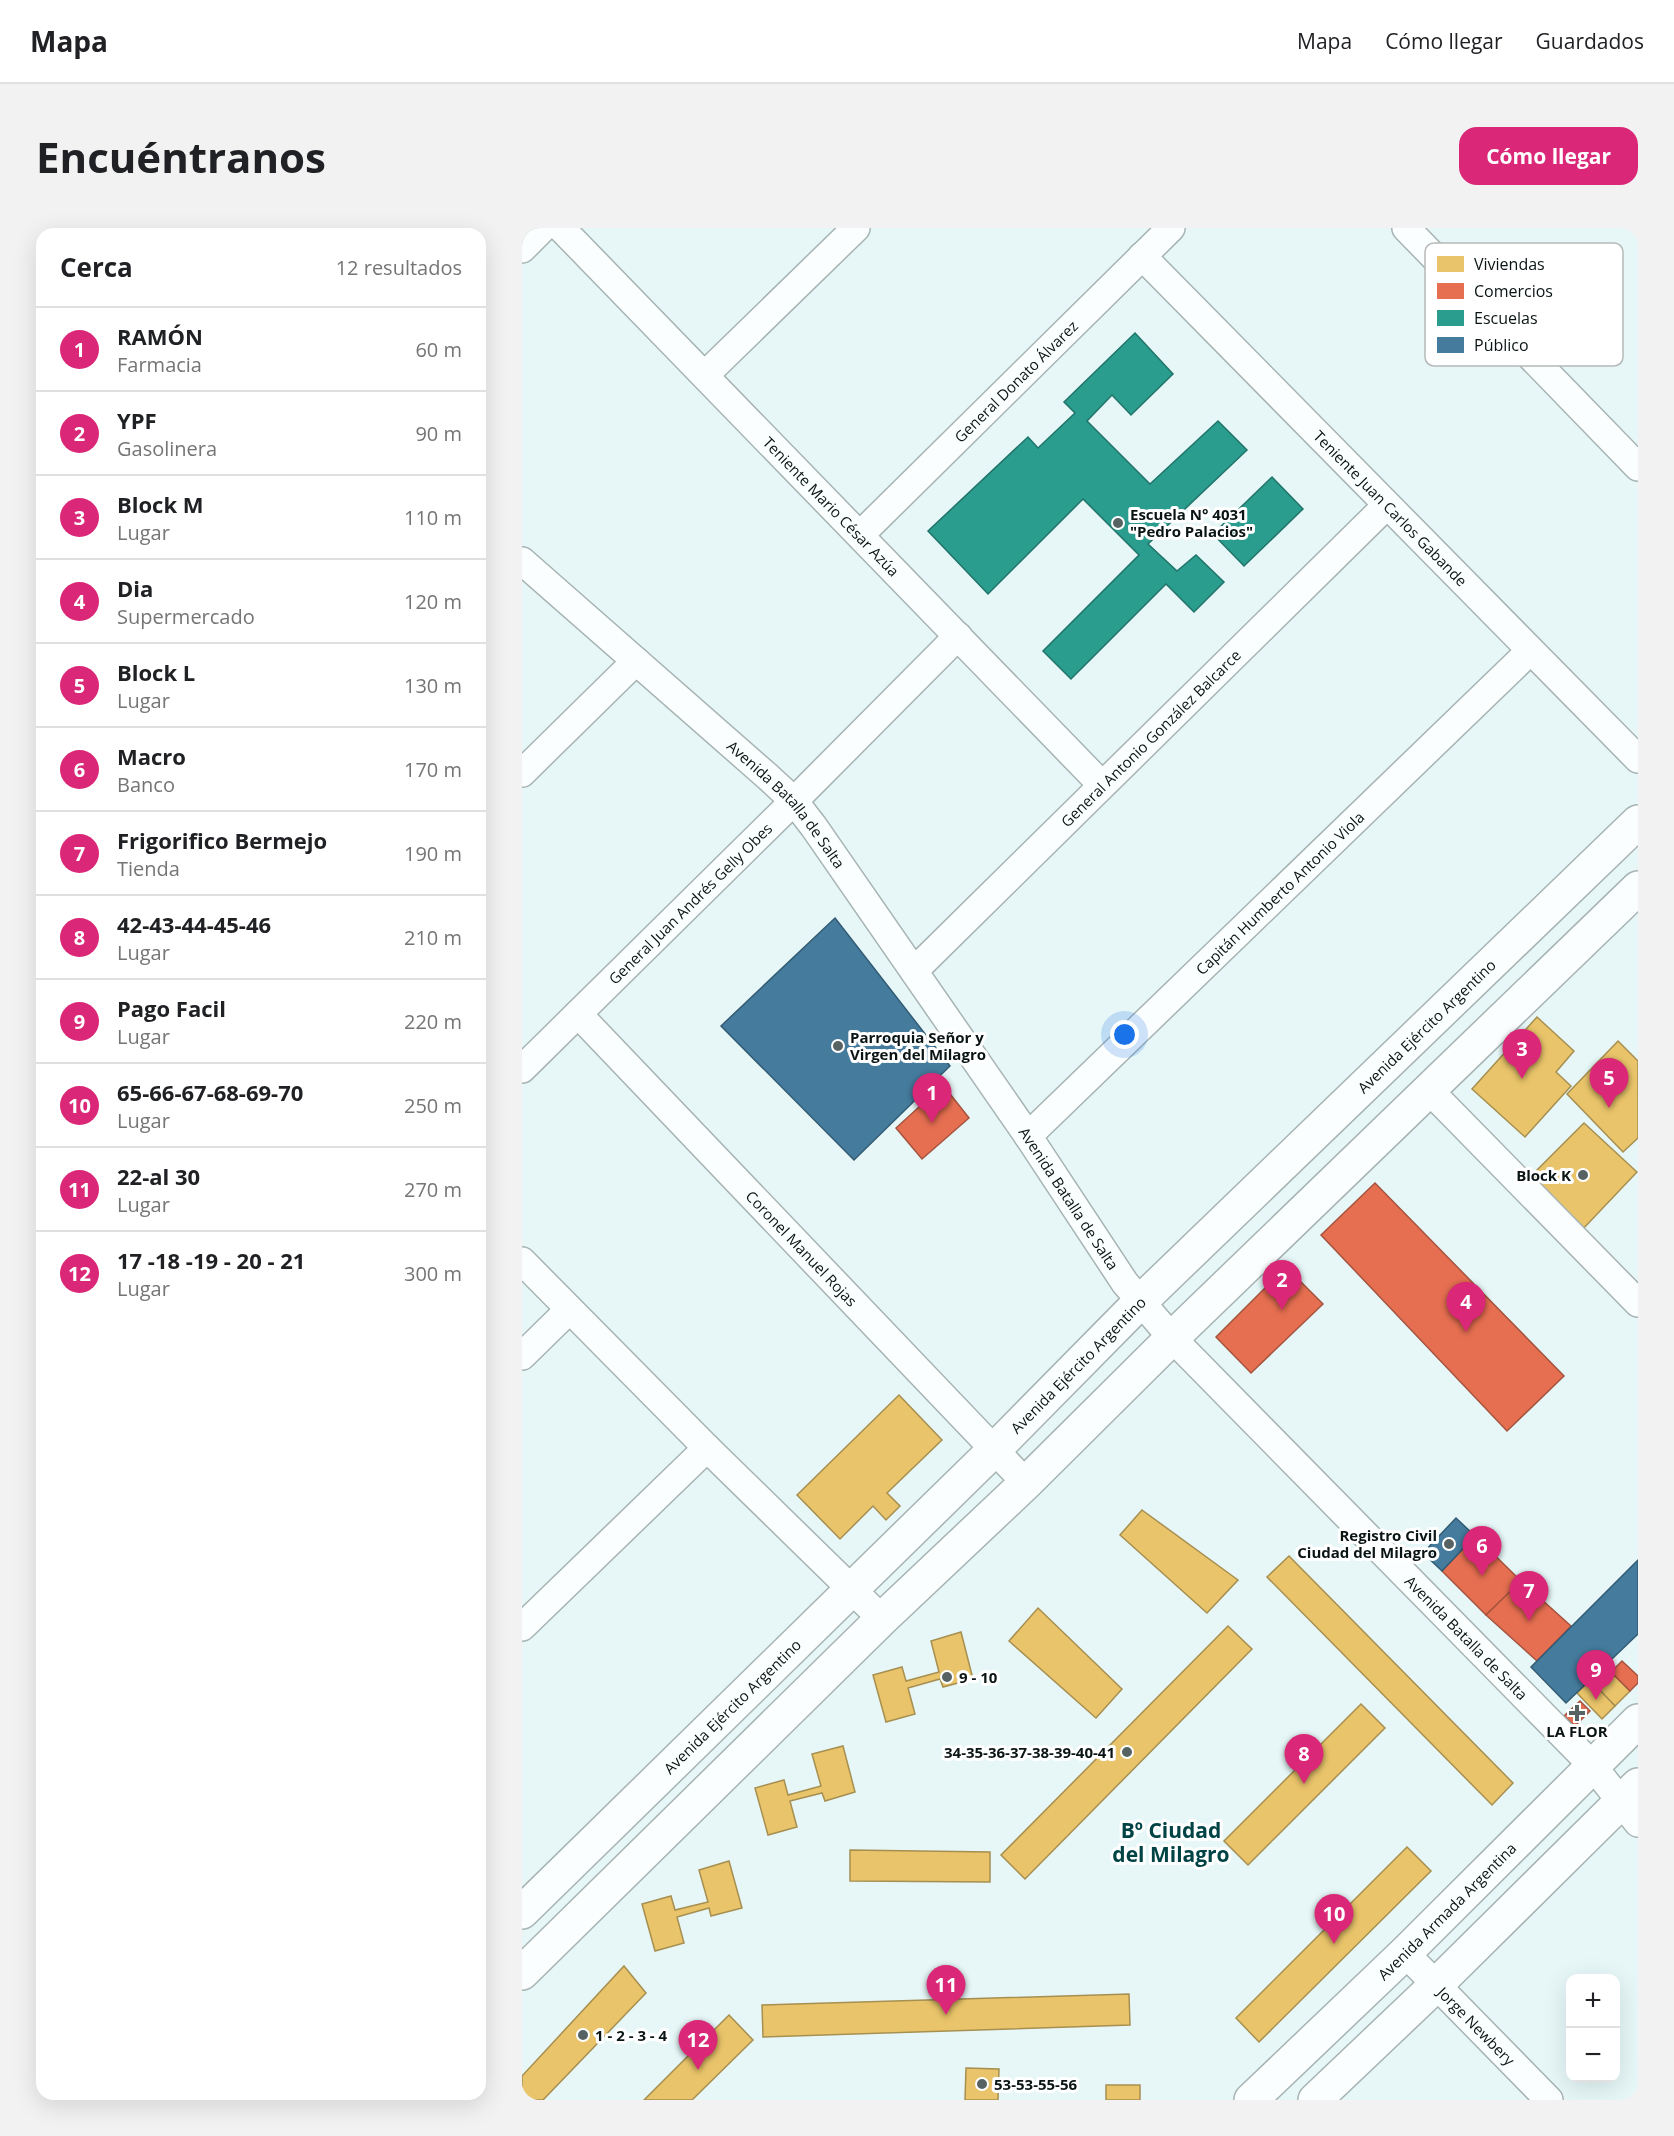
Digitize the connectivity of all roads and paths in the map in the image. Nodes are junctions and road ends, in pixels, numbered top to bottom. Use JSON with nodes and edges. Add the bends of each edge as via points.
{"nodes":[{"id":1,"x":543,"y":228,"type":"edge"},
{"id":2,"x":561,"y":228,"type":"edge"},
{"id":3,"x":856,"y":228,"type":"edge"},
{"id":4,"x":1171,"y":228,"type":"edge"},
{"id":5,"x":1406,"y":228,"type":"edge"},
{"id":6,"x":1425,"y":248,"type":"edge"},
{"id":7,"x":522,"y":249,"type":"edge"},
{"id":8,"x":1142,"y":256,"type":"junction"},
{"id":9,"x":1540,"y":366,"type":"edge"},
{"id":10,"x":705,"y":375,"type":"junction"},
{"id":11,"x":1638,"y":467,"type":"edge"},
{"id":12,"x":1387,"y":505,"type":"junction"},
{"id":13,"x":860,"y":535,"type":"junction"},
{"id":14,"x":522,"y":561,"type":"edge"},
{"id":15,"x":958,"y":636,"type":"junction"},
{"id":16,"x":1530,"y":651,"type":"junction"},
{"id":17,"x":636,"y":661,"type":"junction"},
{"id":18,"x":1638,"y":759,"type":"edge"},
{"id":19,"x":522,"y":772,"type":"edge"},
{"id":20,"x":1102,"y":784,"type":"junction"},
{"id":21,"x":794,"y":801,"type":"junction"},
{"id":22,"x":1638,"y":822,"type":"edge"},
{"id":23,"x":1638,"y":888,"type":"edge"},
{"id":24,"x":914,"y":971,"type":"junction"},
{"id":25,"x":578,"y":1014,"type":"junction"},
{"id":26,"x":522,"y":1069,"type":"edge"},
{"id":27,"x":1429,"y":1090,"type":"junction"},
{"id":28,"x":1028,"y":1136,"type":"junction"},
{"id":29,"x":522,"y":1261,"type":"edge"},
{"id":30,"x":1140,"y":1302,"type":"junction"},
{"id":31,"x":1638,"y":1303,"type":"edge"},
{"id":32,"x":569,"y":1310,"type":"junction"},
{"id":33,"x":1172,"y":1338,"type":"junction"},
{"id":34,"x":522,"y":1356,"type":"edge"},
{"id":35,"x":707,"y":1448,"type":"junction"},
{"id":36,"x":994,"y":1450,"type":"junction"},
{"id":37,"x":1026,"y":1483,"type":"junction"},
{"id":38,"x":852,"y":1590,"type":"junction"},
{"id":39,"x":882,"y":1619,"type":"junction"},
{"id":40,"x":522,"y":1627,"type":"edge"},
{"id":41,"x":1638,"y":1721,"type":"edge"},
{"id":42,"x":1592,"y":1765,"type":"junction"},
{"id":43,"x":1632,"y":1803,"type":"edge"},
{"id":44,"x":522,"y":1912,"type":"edge"},
{"id":45,"x":1405,"y":1953,"type":"junction"},
{"id":46,"x":522,"y":1973,"type":"edge"},
{"id":47,"x":1436,"y":1985,"type":"junction"},
{"id":48,"x":1253,"y":2099,"type":"edge"},
{"id":49,"x":1315,"y":2100,"type":"edge"},
{"id":50,"x":1549,"y":2100,"type":"edge"}],
"edges":[{"from":1,"to":7,"type":"street"},
{"from":2,"to":10,"type":"street","name":"Teniente Mario César Azúa"},
{"from":3,"to":10,"type":"street"},
{"from":4,"to":8,"type":"street","name":"General Donato Álvarez"},
{"from":5,"to":6,"type":"street"},
{"from":8,"to":12,"type":"street","name":"Teniente Juan Carlos Gabande"},
{"from":8,"to":13,"type":"street","name":"General Donato Álvarez"},
{"from":9,"to":11,"type":"street"},
{"from":10,"to":13,"type":"street","name":"Teniente Mario César Azúa"},
{"from":12,"to":16,"type":"street","name":"Teniente Juan Carlos Gabande"},
{"from":12,"to":20,"type":"street","name":"General Antonio González Balcarce"},
{"from":13,"to":15,"type":"street","name":"Teniente Mario César Azúa"},
{"from":14,"to":17,"type":"street","name":"Avenida Batalla de Salta"},
{"from":15,"to":20,"type":"street","name":"Teniente Mario César Azúa"},
{"from":15,"to":21,"type":"street","name":"General Juan Andrés Gelly Obes"},
{"from":16,"to":18,"type":"street","name":"Teniente Juan Carlos Gabande"},
{"from":16,"to":28,"type":"street","name":"Capitán Humberto Antonio Viola"},
{"from":17,"to":19,"type":"street"},
{"from":17,"to":21,"type":"street","name":"Avenida Batalla de Salta"},
{"from":20,"to":24,"type":"street","name":"General Antonio González Balcarce"},
{"from":21,"to":24,"type":"street","name":"Avenida Batalla de Salta"},
{"from":21,"to":25,"type":"street","name":"General Juan Andrés Gelly Obes"},
{"from":22,"to":30,"type":"street","name":"Avenida Ejército Argentino"},
{"from":23,"to":27,"type":"street"},
{"from":24,"to":28,"type":"street","name":"Avenida Batalla de Salta"},
{"from":25,"to":26,"type":"street","name":"General Juan Andrés Gelly Obes"},
{"from":25,"to":36,"type":"street","name":"Coronel Manuel Rojas"},
{"from":27,"to":31,"type":"street"},
{"from":27,"to":33,"type":"street"},
{"from":28,"to":30,"type":"street","name":"Avenida Batalla de Salta"},
{"from":29,"to":32,"type":"street"},
{"from":30,"to":33,"type":"street","name":"Avenida Batalla de Salta"},
{"from":30,"to":36,"type":"street","name":"Avenida Ejército Argentino"},
{"from":32,"to":34,"type":"street"},
{"from":32,"to":35,"type":"street"},
{"from":33,"to":37,"type":"street"},
{"from":33,"to":42,"type":"street","name":"Avenida Batalla de Salta"},
{"from":35,"to":38,"type":"street"},
{"from":35,"to":40,"type":"street"},
{"from":36,"to":37,"type":"street","name":"Coronel Manuel Rojas"},
{"from":36,"to":38,"type":"street","name":"Avenida Ejército Argentino"},
{"from":37,"to":39,"type":"street"},
{"from":38,"to":39,"type":"street"},
{"from":38,"to":44,"type":"street","name":"Avenida Ejército Argentino"},
{"from":39,"to":46,"type":"street"},
{"from":41,"to":42,"type":"street","name":"Avenida Armada Argentina"},
{"from":42,"to":43,"type":"street","name":"Avenida Batalla de Salta"},
{"from":42,"to":45,"type":"street","name":"Avenida Armada Argentina"},
{"from":43,"to":47,"type":"street"},
{"from":45,"to":47,"type":"street","name":"Jorge Newbery"},
{"from":45,"to":48,"type":"street","name":"Avenida Armada Argentina"},
{"from":47,"to":49,"type":"street"},
{"from":47,"to":50,"type":"street","name":"Jorge Newbery"}]}
